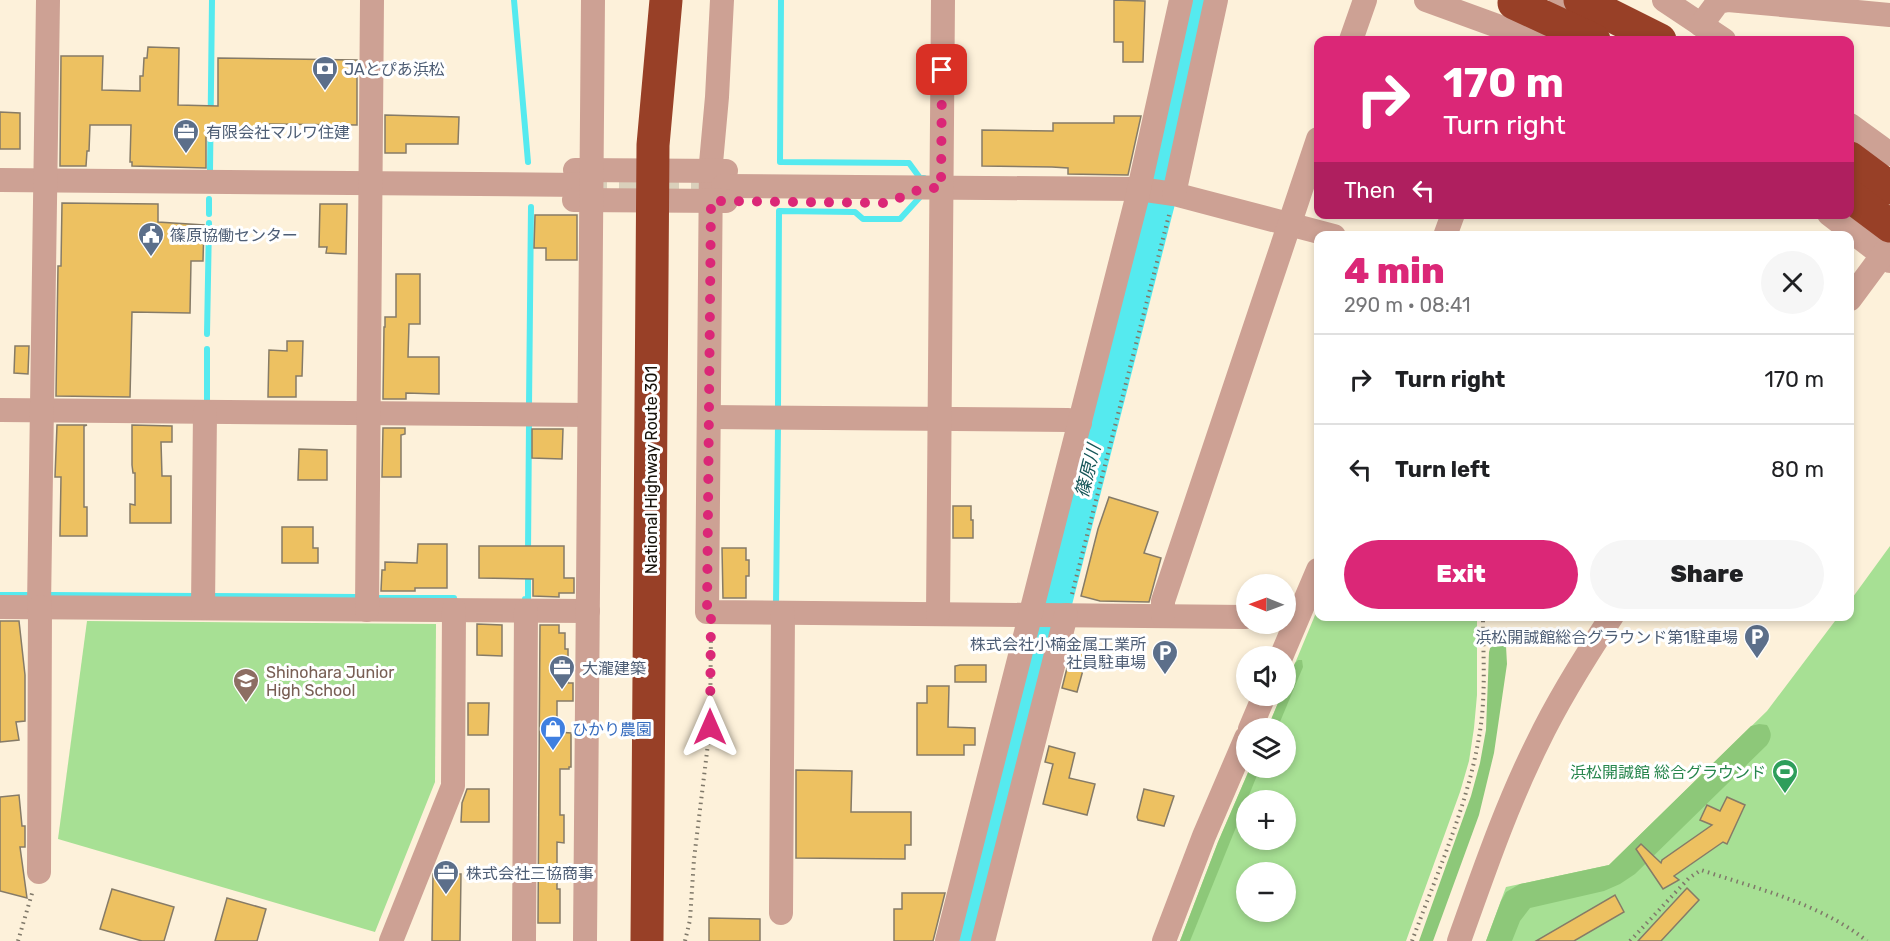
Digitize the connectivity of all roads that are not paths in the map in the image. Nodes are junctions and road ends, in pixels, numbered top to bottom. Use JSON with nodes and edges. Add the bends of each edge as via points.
{"nodes":[{"id":1,"x":48,"y":0,"type":"edge"},
{"id":2,"x":372,"y":0,"type":"edge"},
{"id":3,"x":592,"y":0,"type":"edge"},
{"id":4,"x":644,"y":0,"type":"edge"},
{"id":5,"x":666,"y":0,"type":"edge"},
{"id":6,"x":722,"y":0,"type":"edge"},
{"id":7,"x":943,"y":0,"type":"edge"},
{"id":8,"x":1180,"y":0,"type":"edge"},
{"id":9,"x":1216,"y":0,"type":"edge"},
{"id":10,"x":1365,"y":0,"type":"edge"},
{"id":11,"x":1426,"y":0,"type":"edge"},
{"id":12,"x":1562,"y":0,"type":"edge"},
{"id":13,"x":1580,"y":0,"type":"edge"},
{"id":14,"x":1664,"y":0,"type":"edge"},
{"id":15,"x":1509,"y":1,"type":"edge"},
{"id":16,"x":1885,"y":10,"type":"edge"},
{"id":17,"x":1701,"y":25,"type":"junction"},
{"id":18,"x":1353,"y":36,"type":"edge"},
{"id":19,"x":1520,"y":36,"type":"edge"},
{"id":20,"x":1531,"y":36,"type":"edge"},
{"id":21,"x":1585,"y":36,"type":"edge"},
{"id":22,"x":1652,"y":36,"type":"edge"},
{"id":23,"x":1718,"y":36,"type":"edge"},
{"id":24,"x":1854,"y":128,"type":"edge"},
{"id":25,"x":1314,"y":151,"type":"edge"},
{"id":26,"x":1890,"y":154,"type":"edge"},
{"id":27,"x":1854,"y":161,"type":"edge"},
{"id":28,"x":653,"y":172,"type":"junction"},
{"id":29,"x":0,"y":180,"type":"edge"},
{"id":30,"x":45,"y":181,"type":"junction"},
{"id":31,"x":379,"y":183,"type":"junction"},
{"id":32,"x":588,"y":185,"type":"junction"},
{"id":33,"x":715,"y":186,"type":"junction"},
{"id":34,"x":932,"y":188,"type":"junction"},
{"id":35,"x":1890,"y":188,"type":"edge"},
{"id":36,"x":1158,"y":192,"type":"junction"},
{"id":37,"x":1854,"y":201,"type":"edge"},
{"id":38,"x":1837,"y":219,"type":"edge"},
{"id":39,"x":1290,"y":224,"type":"junction"},
{"id":40,"x":1316,"y":231,"type":"edge"},
{"id":41,"x":1888,"y":247,"type":"edge"},
{"id":42,"x":1854,"y":294,"type":"edge"},
{"id":43,"x":0,"y":410,"type":"edge"},
{"id":44,"x":42,"y":410,"type":"junction"},
{"id":45,"x":205,"y":412,"type":"junction"},
{"id":46,"x":368,"y":413,"type":"junction"},
{"id":47,"x":589,"y":415,"type":"junction"},
{"id":48,"x":709,"y":417,"type":"junction"},
{"id":49,"x":940,"y":419,"type":"junction"},
{"id":50,"x":1080,"y":423,"type":"junction"},
{"id":51,"x":1314,"y":577,"type":"edge"},
{"id":52,"x":0,"y":607,"type":"edge"},
{"id":53,"x":40,"y":607,"type":"junction"},
{"id":54,"x":203,"y":608,"type":"junction"},
{"id":55,"x":1296,"y":609,"type":"edge"},
{"id":56,"x":366,"y":610,"type":"junction"},
{"id":57,"x":454,"y":610,"type":"junction"},
{"id":58,"x":526,"y":611,"type":"junction"},
{"id":59,"x":588,"y":611,"type":"junction"},
{"id":60,"x":783,"y":613,"type":"junction"},
{"id":61,"x":938,"y":614,"type":"junction"},
{"id":62,"x":1050,"y":615,"type":"junction"},
{"id":63,"x":1163,"y":616,"type":"junction"},
{"id":64,"x":1236,"y":617,"type":"edge"},
{"id":65,"x":1609,"y":621,"type":"edge"},
{"id":66,"x":1236,"y":761,"type":"edge"},
{"id":67,"x":39,"y":872,"type":"road end"},
{"id":68,"x":781,"y":913,"type":"dead end"},
{"id":69,"x":391,"y":941,"type":"edge"},
{"id":70,"x":524,"y":941,"type":"edge"},
{"id":71,"x":585,"y":941,"type":"edge"},
{"id":72,"x":647,"y":941,"type":"edge"},
{"id":73,"x":947,"y":941,"type":"edge"},
{"id":74,"x":983,"y":941,"type":"edge"},
{"id":75,"x":1164,"y":941,"type":"edge"},
{"id":76,"x":1459,"y":941,"type":"edge"}],
"edges":[{"from":1,"to":30,"type":"street"},
{"from":2,"to":31,"type":"street"},
{"from":3,"to":32,"type":"street"},
{"from":4,"to":28,"type":"highway"},
{"from":5,"to":28,"type":"highway","name":"National Highway Route 301"},
{"from":6,"to":33,"type":"street"},
{"from":7,"to":34,"type":"street"},
{"from":8,"to":36,"type":"street"},
{"from":9,"to":36,"type":"street"},
{"from":10,"to":18,"type":"street"},
{"from":11,"to":19,"type":"street"},
{"from":12,"to":20,"type":"street"},
{"from":13,"to":22,"type":"highway"},
{"from":14,"to":17,"type":"street"},
{"from":15,"to":21,"type":"highway","bridge":true},
{"from":16,"to":17,"type":"street","via":[[1728,0],[1718,2]]},
{"from":17,"to":23,"type":"street"},
{"from":24,"to":26,"type":"street"},
{"from":25,"to":39,"type":"street"},
{"from":27,"to":35,"type":"highway"},
{"from":28,"to":32,"type":"street"},
{"from":28,"to":33,"type":"street"},
{"from":28,"to":72,"type":"highway","name":"National Highway Route 301"},
{"from":29,"to":30,"type":"street"},
{"from":30,"to":31,"type":"street"},
{"from":30,"to":44,"type":"street"},
{"from":31,"to":32,"type":"street","via":[[424,199]]},
{"from":31,"to":46,"type":"street"},
{"from":32,"to":47,"type":"street"},
{"from":33,"to":34,"type":"street"},
{"from":33,"to":48,"type":"street"},
{"from":34,"to":36,"type":"street"},
{"from":34,"to":49,"type":"street"},
{"from":36,"to":39,"type":"street"},
{"from":36,"to":50,"type":"street"},
{"from":37,"to":41,"type":"highway"},
{"from":38,"to":41,"type":"street"},
{"from":39,"to":40,"type":"street"},
{"from":39,"to":63,"type":"street","via":[[1163,601]]},
{"from":41,"to":42,"type":"street"},
{"from":43,"to":44,"type":"street"},
{"from":44,"to":45,"type":"street"},
{"from":44,"to":53,"type":"street"},
{"from":45,"to":46,"type":"street"},
{"from":45,"to":54,"type":"street"},
{"from":46,"to":47,"type":"street"},
{"from":46,"to":56,"type":"street"},
{"from":47,"to":59,"type":"street"},
{"from":48,"to":49,"type":"street"},
{"from":48,"to":60,"type":"street","via":[[707,612]]},
{"from":49,"to":50,"type":"street"},
{"from":49,"to":61,"type":"street"},
{"from":50,"to":62,"type":"street"},
{"from":51,"to":55,"type":"street"},
{"from":52,"to":53,"type":"street"},
{"from":53,"to":54,"type":"street"},
{"from":53,"to":67,"type":"street"},
{"from":54,"to":56,"type":"street"},
{"from":56,"to":57,"type":"street"},
{"from":57,"to":58,"type":"street"},
{"from":57,"to":69,"type":"street","via":[[453,786]]},
{"from":58,"to":59,"type":"street"},
{"from":58,"to":70,"type":"street"},
{"from":59,"to":71,"type":"street"},
{"from":60,"to":61,"type":"street"},
{"from":60,"to":68,"type":"street"},
{"from":61,"to":62,"type":"street"},
{"from":62,"to":63,"type":"street"},
{"from":62,"to":73,"type":"street"},
{"from":62,"to":74,"type":"street"},
{"from":63,"to":64,"type":"street"},
{"from":65,"to":76,"type":"street","via":[[1533,751]]},
{"from":66,"to":75,"type":"street"}]}
